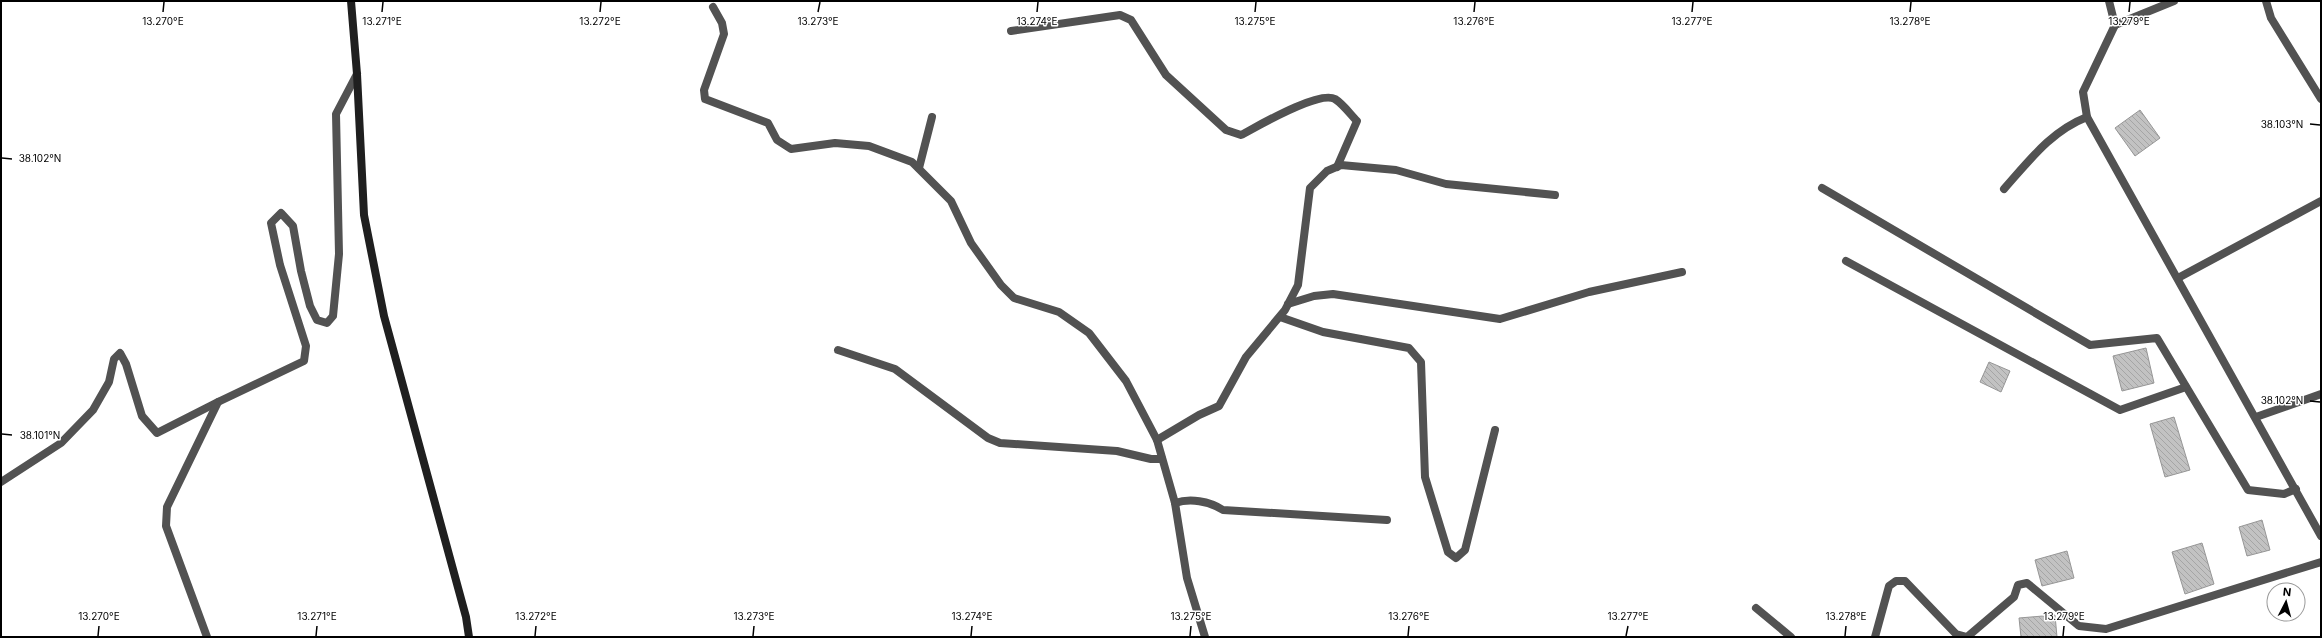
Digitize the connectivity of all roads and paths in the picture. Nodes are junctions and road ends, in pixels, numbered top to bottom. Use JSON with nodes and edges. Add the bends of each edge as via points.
{"nodes":[{"id":1,"x":350,"y":1,"type":"edge"},
{"id":2,"x":2110,"y":1,"type":"edge"},
{"id":3,"x":2174,"y":1,"type":"edge"},
{"id":4,"x":2266,"y":1,"type":"edge"},
{"id":5,"x":713,"y":7,"type":"dead end"},
{"id":6,"x":2115,"y":25,"type":"junction"},
{"id":7,"x":1012,"y":31,"type":"dead end"},
{"id":8,"x":357,"y":74,"type":"junction"},
{"id":9,"x":2321,"y":99,"type":"edge"},
{"id":10,"x":932,"y":117,"type":"dead end"},
{"id":11,"x":2087,"y":117,"type":"junction"},
{"id":12,"x":1337,"y":167,"type":"junction"},
{"id":13,"x":919,"y":168,"type":"junction"},
{"id":14,"x":1822,"y":188,"type":"dead end"},
{"id":15,"x":2004,"y":189,"type":"dead end"},
{"id":16,"x":1555,"y":195,"type":"dead end"},
{"id":17,"x":2321,"y":201,"type":"edge"},
{"id":18,"x":1846,"y":260,"type":"dead end"},
{"id":19,"x":1682,"y":272,"type":"dead end"},
{"id":20,"x":2178,"y":278,"type":"junction"},
{"id":21,"x":1288,"y":304,"type":"junction"},
{"id":22,"x":1280,"y":317,"type":"junction"},
{"id":23,"x":838,"y":350,"type":"dead end"},
{"id":24,"x":2186,"y":387,"type":"junction"},
{"id":25,"x":2321,"y":394,"type":"edge"},
{"id":26,"x":218,"y":402,"type":"junction"},
{"id":27,"x":2256,"y":417,"type":"junction"},
{"id":28,"x":1495,"y":430,"type":"dead end"},
{"id":29,"x":1156,"y":440,"type":"junction"},
{"id":30,"x":1162,"y":459,"type":"junction"},
{"id":31,"x":1,"y":482,"type":"edge"},
{"id":32,"x":2296,"y":489,"type":"junction"},
{"id":33,"x":1176,"y":503,"type":"junction"},
{"id":34,"x":1387,"y":520,"type":"dead end"},
{"id":35,"x":2321,"y":536,"type":"edge"},
{"id":36,"x":2321,"y":562,"type":"edge"},
{"id":37,"x":1756,"y":608,"type":"dead end"},
{"id":38,"x":207,"y":637,"type":"edge"},
{"id":39,"x":469,"y":637,"type":"edge"},
{"id":40,"x":1205,"y":637,"type":"edge"},
{"id":41,"x":1791,"y":637,"type":"edge"},
{"id":42,"x":1875,"y":637,"type":"edge"}],
"edges":[{"from":1,"to":8,"type":"street"},
{"from":2,"to":6,"type":"street"},
{"from":3,"to":6,"type":"street"},
{"from":4,"to":9,"type":"street","via":[[2271,18]]},
{"from":5,"to":13,"type":"street","via":[[722,23],[724,34],[704,90],[704,99],[768,123],[777,140],[791,149],[835,143],[869,146],[912,162]]},
{"from":6,"to":11,"type":"street","via":[[2083,92]]},
{"from":7,"to":12,"type":"street","via":[[1120,15],[1132,20],[1166,75],[1226,130],[1241,135],[1310,101],[1335,99],[1357,121]]},
{"from":8,"to":26,"type":"street","via":[[336,114],[339,254],[333,316],[327,323],[317,320],[310,306],[301,271],[293,226],[281,214],[271,223],[280,265],[306,346],[304,361]]},
{"from":8,"to":39,"type":"street","via":[[364,215],[384,316],[466,617]]},
{"from":10,"to":13,"type":"street"},
{"from":11,"to":15,"type":"street","via":[[2070,124],[2046,142]]},
{"from":11,"to":20,"type":"street"},
{"from":12,"to":16,"type":"street","via":[[1341,165],[1396,170],[1446,184]]},
{"from":12,"to":21,"type":"street","via":[[1327,171],[1310,188],[1298,285]]},
{"from":13,"to":29,"type":"street","via":[[951,201],[971,243],[1001,285],[1014,298],[1059,312],[1089,333],[1126,381]]},
{"from":14,"to":24,"type":"street","via":[[2090,345],[2157,338]]},
{"from":17,"to":20,"type":"street"},
{"from":18,"to":24,"type":"street","via":[[2120,410]]},
{"from":19,"to":21,"type":"street","via":[[1589,292],[1500,319],[1333,294],[1314,296]]},
{"from":20,"to":27,"type":"street"},
{"from":21,"to":22,"type":"street"},
{"from":22,"to":28,"type":"street","via":[[1323,332],[1409,348],[1421,362],[1425,477],[1448,552],[1456,558],[1465,550]]},
{"from":22,"to":29,"type":"street","via":[[1246,357],[1219,406]]},
{"from":23,"to":30,"type":"street","via":[[895,370],[988,438],[1000,443],[1117,452]]},
{"from":24,"to":32,"type":"street","via":[[2248,490],[2284,494]]},
{"from":25,"to":27,"type":"street"},
{"from":26,"to":31,"type":"street","via":[[157,433],[142,416],[126,364],[120,353],[114,359],[109,382],[94,410],[61,443]]},
{"from":26,"to":38,"type":"street","via":[[167,507],[166,526]]},
{"from":27,"to":32,"type":"street"},
{"from":29,"to":30,"type":"street"},
{"from":30,"to":33,"type":"street"},
{"from":32,"to":35,"type":"street"},
{"from":33,"to":34,"type":"street","via":[[1185,500],[1214,504],[1223,510]]},
{"from":33,"to":40,"type":"street","via":[[1187,578]]},
{"from":36,"to":42,"type":"street","via":[[2106,630],[2079,626],[2027,583],[2018,585],[2014,597],[1967,637],[1956,634],[1906,581],[1896,581],[1889,586]]},
{"from":37,"to":41,"type":"street"}]}
